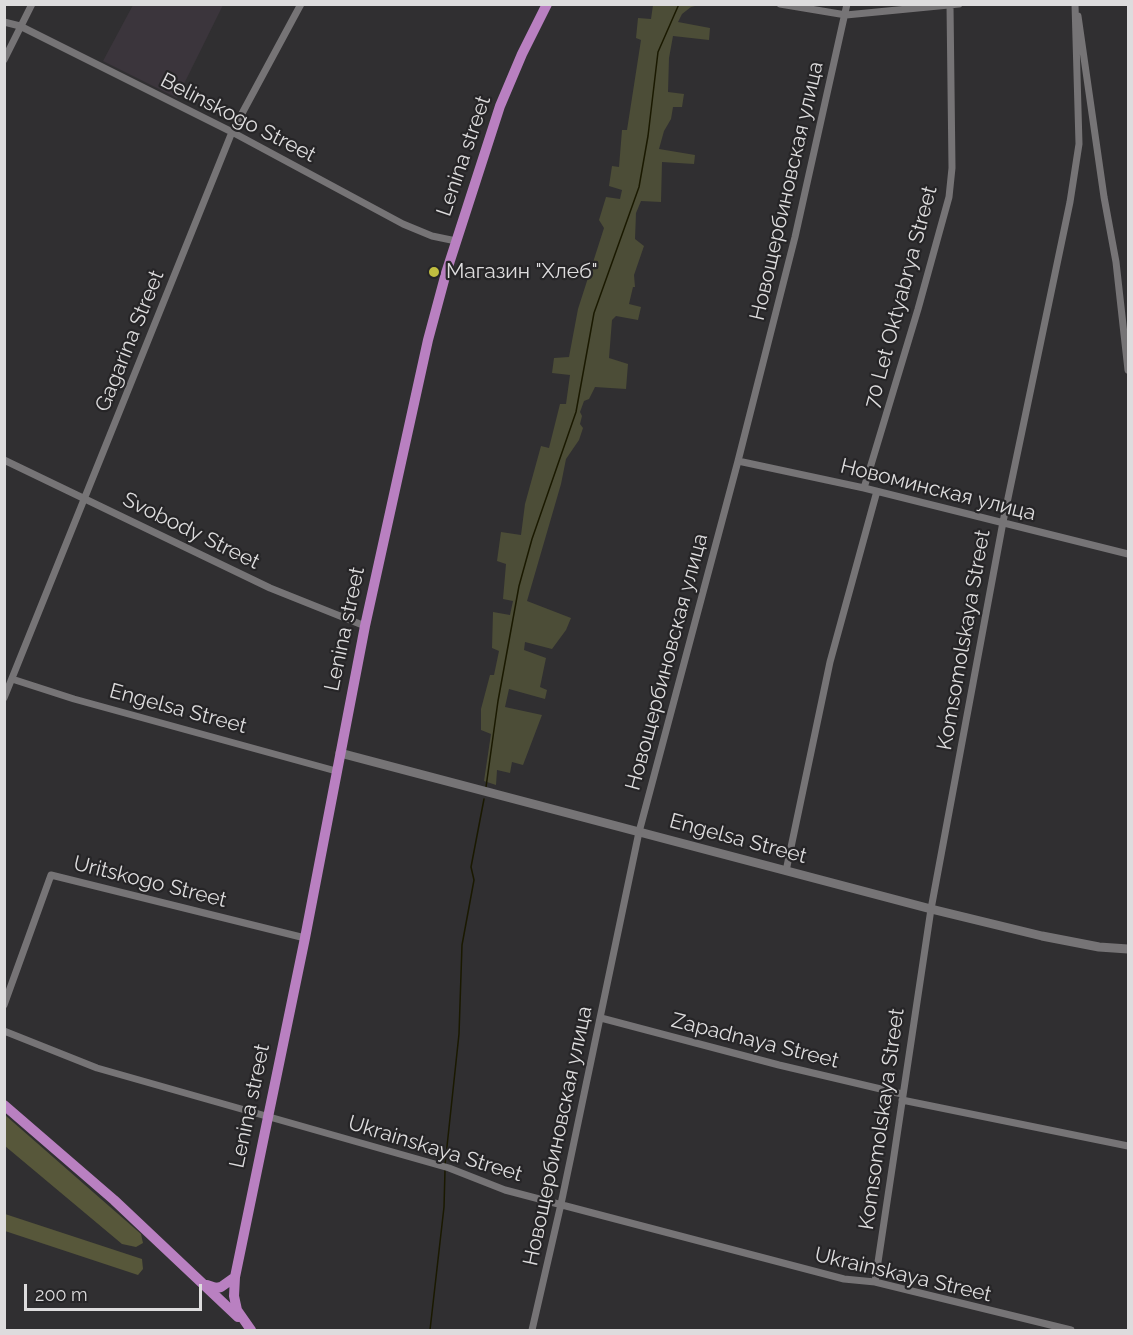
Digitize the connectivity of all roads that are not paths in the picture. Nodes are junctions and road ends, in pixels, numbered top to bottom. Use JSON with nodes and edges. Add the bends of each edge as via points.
{"nodes":[{"id":1,"x":32,"y":4,"type":"edge"},
{"id":2,"x":301,"y":4,"type":"edge"},
{"id":3,"x":547,"y":4,"type":"edge"},
{"id":4,"x":780,"y":4,"type":"edge"},
{"id":5,"x":847,"y":4,"type":"edge"},
{"id":6,"x":959,"y":4,"type":"edge"},
{"id":7,"x":1076,"y":4,"type":"edge"},
{"id":8,"x":950,"y":5,"type":"edge"},
{"id":9,"x":846,"y":15,"type":"junction"},
{"id":10,"x":4,"y":22,"type":"edge"},
{"id":11,"x":20,"y":27,"type":"junction"},
{"id":12,"x":4,"y":60,"type":"edge"},
{"id":13,"x":232,"y":132,"type":"junction"},
{"id":14,"x":456,"y":241,"type":"junction"},
{"id":15,"x":1128,"y":370,"type":"edge"},
{"id":16,"x":4,"y":460,"type":"edge"},
{"id":17,"x":738,"y":461,"type":"junction"},
{"id":18,"x":864,"y":488,"type":"junction"},
{"id":19,"x":877,"y":491,"type":"junction"},
{"id":20,"x":84,"y":498,"type":"junction"},
{"id":21,"x":1003,"y":522,"type":"junction"},
{"id":22,"x":1128,"y":554,"type":"edge"},
{"id":23,"x":365,"y":626,"type":"junction"},
{"id":24,"x":12,"y":679,"type":"junction"},
{"id":25,"x":4,"y":698,"type":"edge"},
{"id":26,"x":340,"y":753,"type":"junction"},
{"id":27,"x":336,"y":771,"type":"junction"},
{"id":28,"x":639,"y":831,"type":"junction"},
{"id":29,"x":786,"y":871,"type":"junction"},
{"id":30,"x":931,"y":909,"type":"junction"},
{"id":31,"x":305,"y":938,"type":"junction"},
{"id":32,"x":1128,"y":949,"type":"edge"},
{"id":33,"x":4,"y":1005,"type":"edge"},
{"id":34,"x":601,"y":1018,"type":"junction"},
{"id":35,"x":4,"y":1031,"type":"edge"},
{"id":36,"x":902,"y":1097,"type":"junction"},
{"id":37,"x":4,"y":1105,"type":"edge"},
{"id":38,"x":268,"y":1116,"type":"junction"},
{"id":39,"x":1128,"y":1146,"type":"edge"},
{"id":40,"x":561,"y":1204,"type":"junction"},
{"id":41,"x":235,"y":1277,"type":"junction"},
{"id":42,"x":199,"y":1280,"type":"junction"},
{"id":43,"x":875,"y":1282,"type":"junction"},
{"id":44,"x":223,"y":1302,"type":"junction"},
{"id":45,"x":251,"y":1330,"type":"edge"},
{"id":46,"x":532,"y":1330,"type":"edge"},
{"id":47,"x":1071,"y":1330,"type":"edge"}],
"edges":[{"from":1,"to":11,"type":"street"},
{"from":2,"to":13,"type":"street","name":"Gagarina Street"},
{"from":3,"to":14,"type":"main road","name":"Lenina street","via":[[500,106]]},
{"from":4,"to":9,"type":"street"},
{"from":5,"to":9,"type":"street","name":"Новощербиновская улица"},
{"from":6,"to":8,"type":"street"},
{"from":7,"to":15,"type":"street","via":[[1116,262]]},
{"from":7,"to":21,"type":"street","name":"Komsomolskaya Street","via":[[1079,144],[1071,202]]},
{"from":8,"to":9,"type":"street"},
{"from":8,"to":18,"type":"street","name":"70 Let Oktyabrya Street","via":[[952,148],[948,197]]},
{"from":9,"to":17,"type":"street","name":"Новощербиновская улица"},
{"from":10,"to":11,"type":"street","name":"Belinskogo Street"},
{"from":11,"to":12,"type":"street"},
{"from":11,"to":13,"type":"street","name":"Belinskogo Street"},
{"from":13,"to":14,"type":"street","name":"Belinskogo Street","via":[[403,224]]},
{"from":13,"to":20,"type":"street","name":"Gagarina Street"},
{"from":14,"to":23,"type":"main road","name":"Lenina street","via":[[428,340]]},
{"from":16,"to":20,"type":"street","name":"Svobody Street"},
{"from":17,"to":18,"type":"street","name":"Новоминская улица"},
{"from":17,"to":28,"type":"street","name":"Новощербиновская улица"},
{"from":18,"to":19,"type":"street","name":"Новоминская улица"},
{"from":19,"to":21,"type":"street","name":"Новоминская улица"},
{"from":19,"to":29,"type":"street","via":[[830,662]]},
{"from":20,"to":23,"type":"street","name":"Svobody Street","via":[[270,588]]},
{"from":20,"to":24,"type":"street","name":"Gagarina Street"},
{"from":21,"to":22,"type":"street","name":"Новоминская улица"},
{"from":21,"to":30,"type":"street","name":"Komsomolskaya Street"},
{"from":23,"to":26,"type":"main road","name":"Lenina street"},
{"from":24,"to":25,"type":"street","name":"Gagarina Street"},
{"from":24,"to":27,"type":"street","name":"Engelsa Street"},
{"from":26,"to":27,"type":"main road","name":"Lenina street"},
{"from":26,"to":28,"type":"main road","name":"Engelsa Street"},
{"from":27,"to":31,"type":"main road","name":"Lenina street"},
{"from":28,"to":29,"type":"main road","name":"Engelsa Street"},
{"from":28,"to":34,"type":"street","name":"Новощербиновская улица"},
{"from":29,"to":30,"type":"main road","name":"Engelsa Street"},
{"from":30,"to":32,"type":"main road","name":"Engelsa Street","via":[[1042,936]]},
{"from":30,"to":36,"type":"street","name":"Komsomolskaya Street"},
{"from":31,"to":33,"type":"street","name":"Uritskogo Street","via":[[51,875]]},
{"from":31,"to":38,"type":"main road","name":"Lenina street"},
{"from":34,"to":36,"type":"street","name":"Zapadnaya Street"},
{"from":34,"to":40,"type":"street","name":"Новощербиновская улица"},
{"from":35,"to":38,"type":"street","name":"Ukrainskaya Street","via":[[97,1068]]},
{"from":36,"to":39,"type":"street","name":"Zapadnaya Street"},
{"from":36,"to":43,"type":"street","name":"Komsomolskaya Street"},
{"from":37,"to":42,"type":"main road"},
{"from":38,"to":40,"type":"street","name":"Ukrainskaya Street"},
{"from":38,"to":41,"type":"main road","name":"Lenina street"},
{"from":40,"to":43,"type":"street","name":"Ukrainskaya Street","via":[[844,1279]]},
{"from":40,"to":46,"type":"street","name":"Новощербиновская улица"},
{"from":41,"to":42,"type":"main road","via":[[216,1288]]},
{"from":41,"to":44,"type":"main road"},
{"from":41,"to":45,"type":"main road","via":[[237,1310]]},
{"from":42,"to":44,"type":"main road"},
{"from":43,"to":47,"type":"street","name":"Ukrainskaya Street"},
{"from":44,"to":45,"type":"main road"}]}
